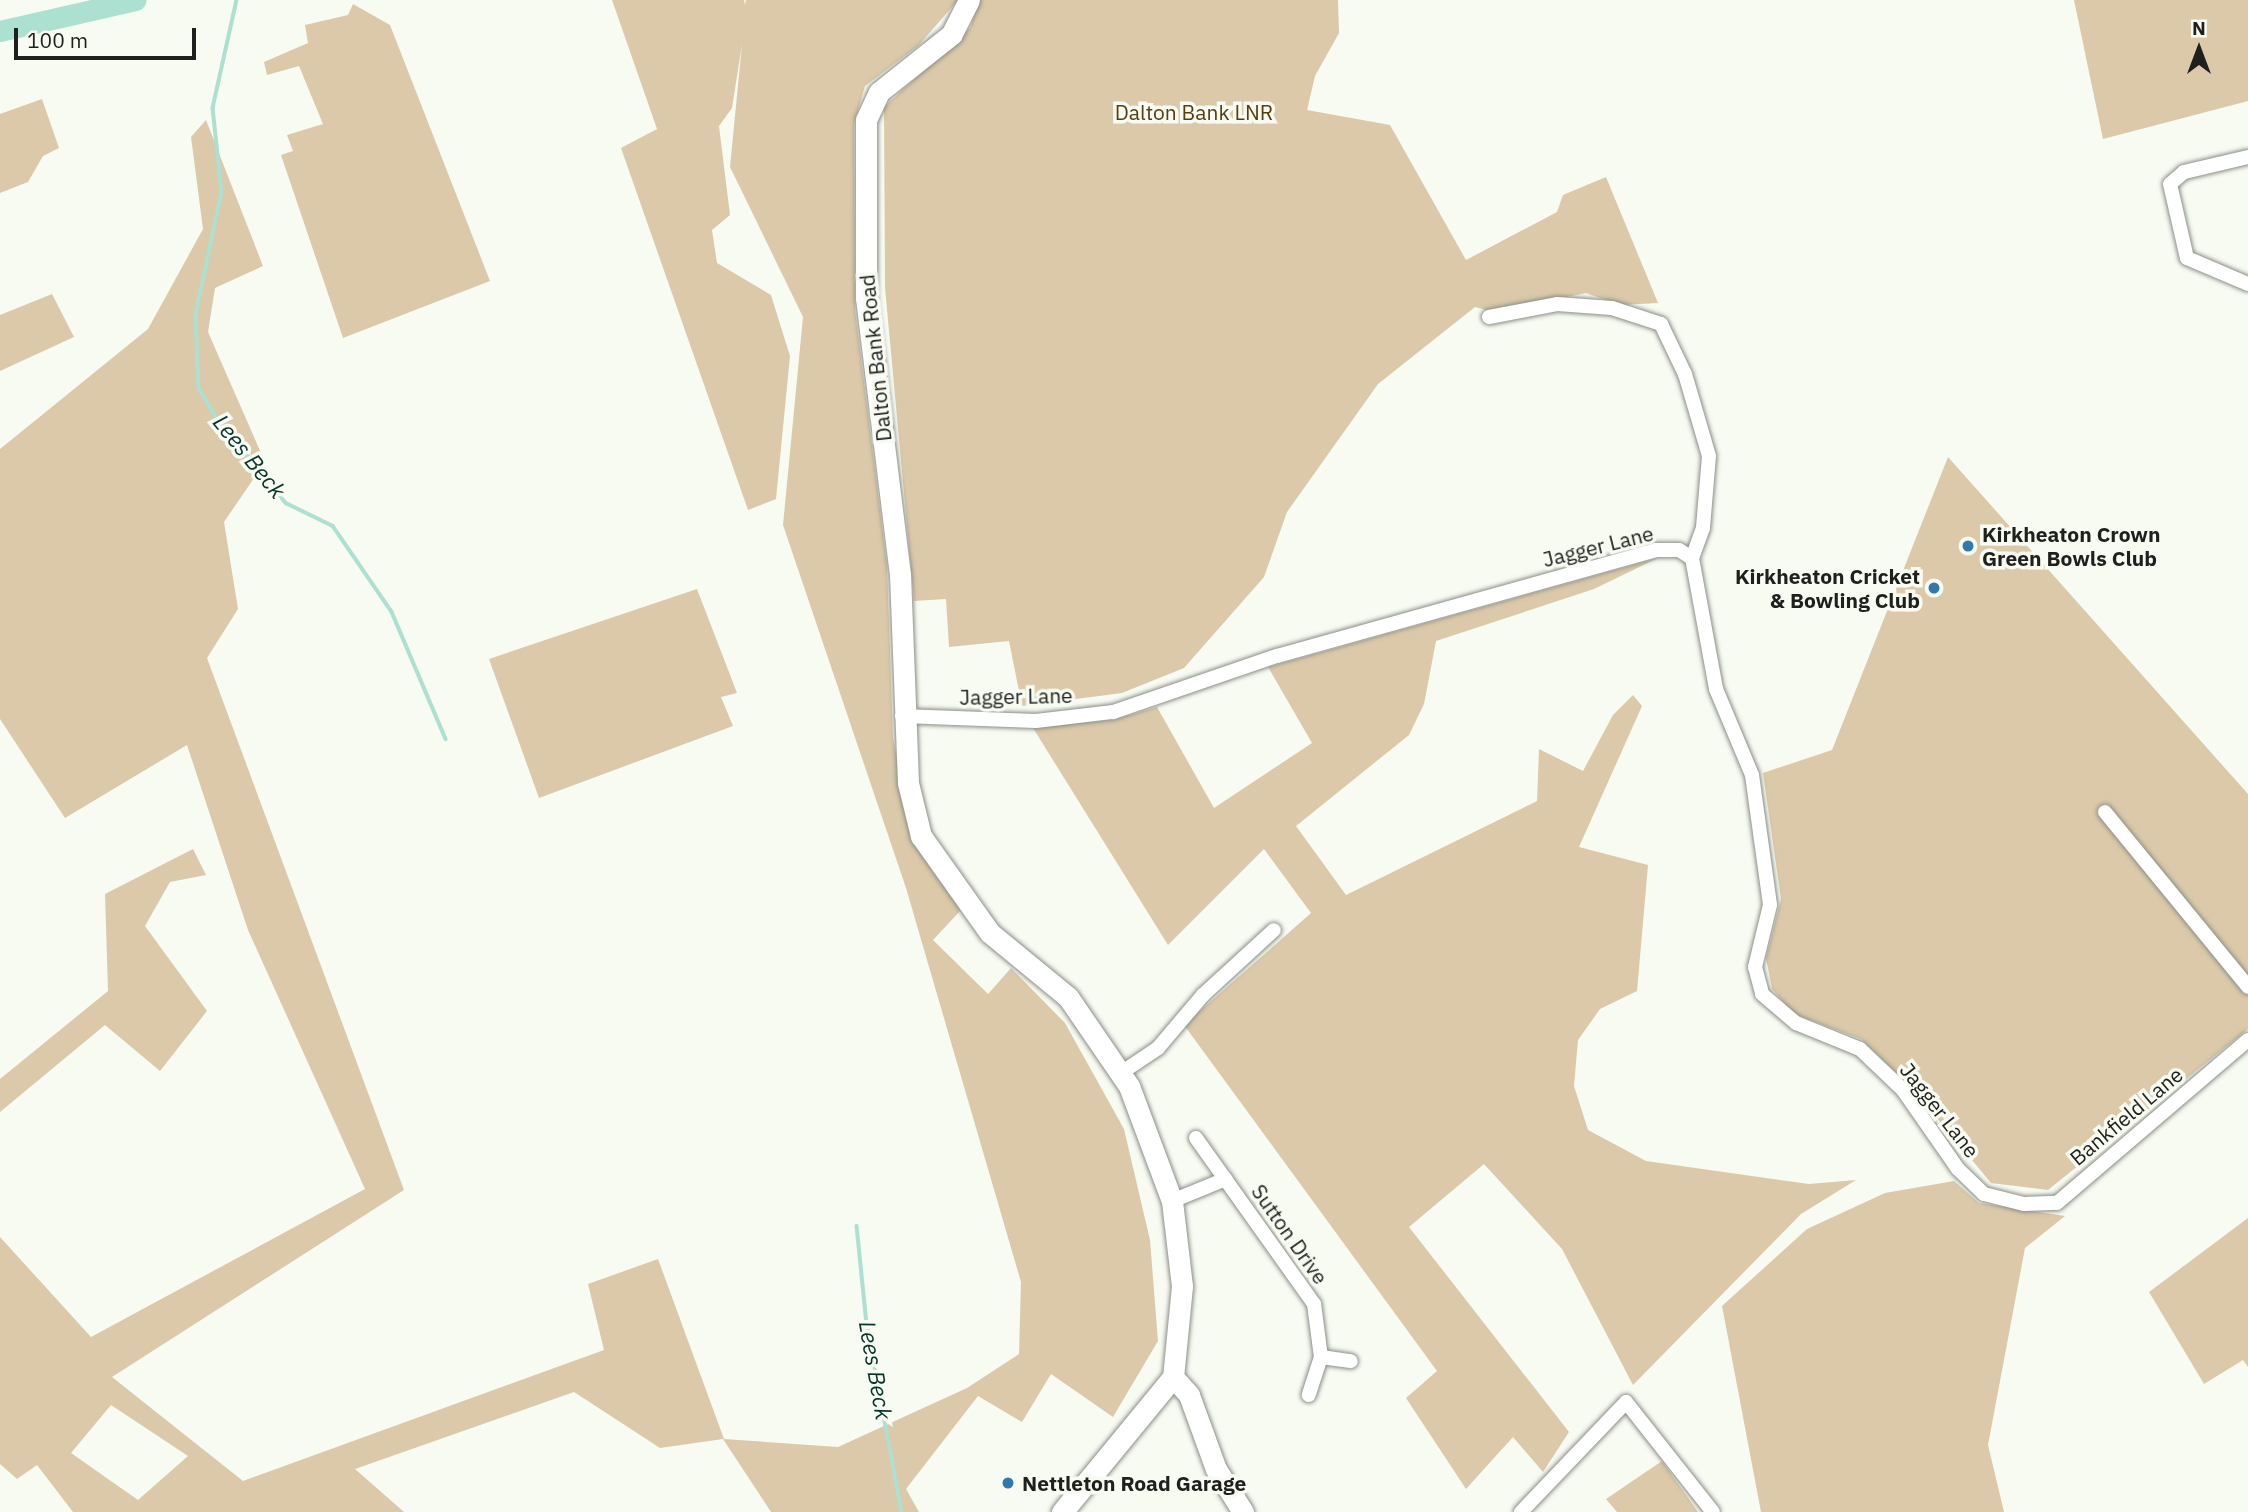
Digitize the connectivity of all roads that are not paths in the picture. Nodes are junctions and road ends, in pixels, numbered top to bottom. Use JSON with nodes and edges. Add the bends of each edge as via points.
{"nodes":[{"id":1,"x":969,"y":0,"type":"edge"},
{"id":2,"x":2248,"y":158,"type":"edge"},
{"id":3,"x":2248,"y":284,"type":"edge"},
{"id":4,"x":1489,"y":317,"type":"dead end"},
{"id":5,"x":1692,"y":558,"type":"junction"},
{"id":6,"x":902,"y":716,"type":"junction"},
{"id":7,"x":2105,"y":812,"type":"dead end"},
{"id":8,"x":1275,"y":930,"type":"dead end"},
{"id":9,"x":2248,"y":987,"type":"edge"},
{"id":10,"x":2248,"y":1040,"type":"edge"},
{"id":11,"x":1121,"y":1073,"type":"junction"},
{"id":12,"x":1196,"y":1138,"type":"dead end"},
{"id":13,"x":1226,"y":1179,"type":"junction"},
{"id":14,"x":1172,"y":1201,"type":"junction"},
{"id":15,"x":2024,"y":1204,"type":"joint"},
{"id":16,"x":1321,"y":1357,"type":"junction"},
{"id":17,"x":1351,"y":1361,"type":"dead end"},
{"id":18,"x":1173,"y":1377,"type":"junction"},
{"id":19,"x":1309,"y":1395,"type":"dead end"},
{"id":20,"x":1062,"y":1512,"type":"edge"},
{"id":21,"x":1243,"y":1512,"type":"edge"},
{"id":22,"x":1521,"y":1512,"type":"edge"},
{"id":23,"x":1713,"y":1512,"type":"edge"}],
"edges":[{"from":1,"to":6,"type":"street","name":"Dalton Bank Road","via":[[946,41],[879,92],[866,120],[866,298],[900,574]]},
{"from":2,"to":3,"type":"street","via":[[2184,172],[2170,184],[2187,258]]},
{"from":4,"to":5,"type":"street","via":[[1557,304],[1612,308],[1661,324],[1685,374],[1709,456],[1703,528]]},
{"from":5,"to":6,"type":"street","name":"Jagger Lane","via":[[1679,550],[1656,550],[1277,656],[1113,712],[1036,721]]},
{"from":5,"to":15,"type":"street","name":"Jagger Lane","via":[[1716,689],[1752,775],[1770,905],[1755,967],[1762,994],[1796,1023],[1860,1049],[1903,1090],[1966,1177],[1984,1194]]},
{"from":6,"to":11,"type":"street","name":"Dalton Bank Road","via":[[921,836],[990,933],[1068,998]]},
{"from":7,"to":9,"type":"street"},
{"from":8,"to":11,"type":"street","via":[[1203,995],[1158,1048]]},
{"from":10,"to":15,"type":"street","name":"Bankfield Lane","via":[[2057,1203]]},
{"from":11,"to":14,"type":"street","name":"Dalton Bank Road"},
{"from":12,"to":13,"type":"street","name":"Sutton Drive"},
{"from":13,"to":14,"type":"street","name":"Sutton Drive"},
{"from":13,"to":16,"type":"street","name":"Sutton Drive","via":[[1314,1304]]},
{"from":14,"to":18,"type":"street","name":"Dalton Bank Road","via":[[1182,1286]]},
{"from":16,"to":17,"type":"street"},
{"from":16,"to":19,"type":"street","name":"Sutton Drive"},
{"from":18,"to":20,"type":"street"},
{"from":18,"to":21,"type":"street","via":[[1189,1395],[1216,1469]]},
{"from":22,"to":23,"type":"street","via":[[1626,1402]]}]}
